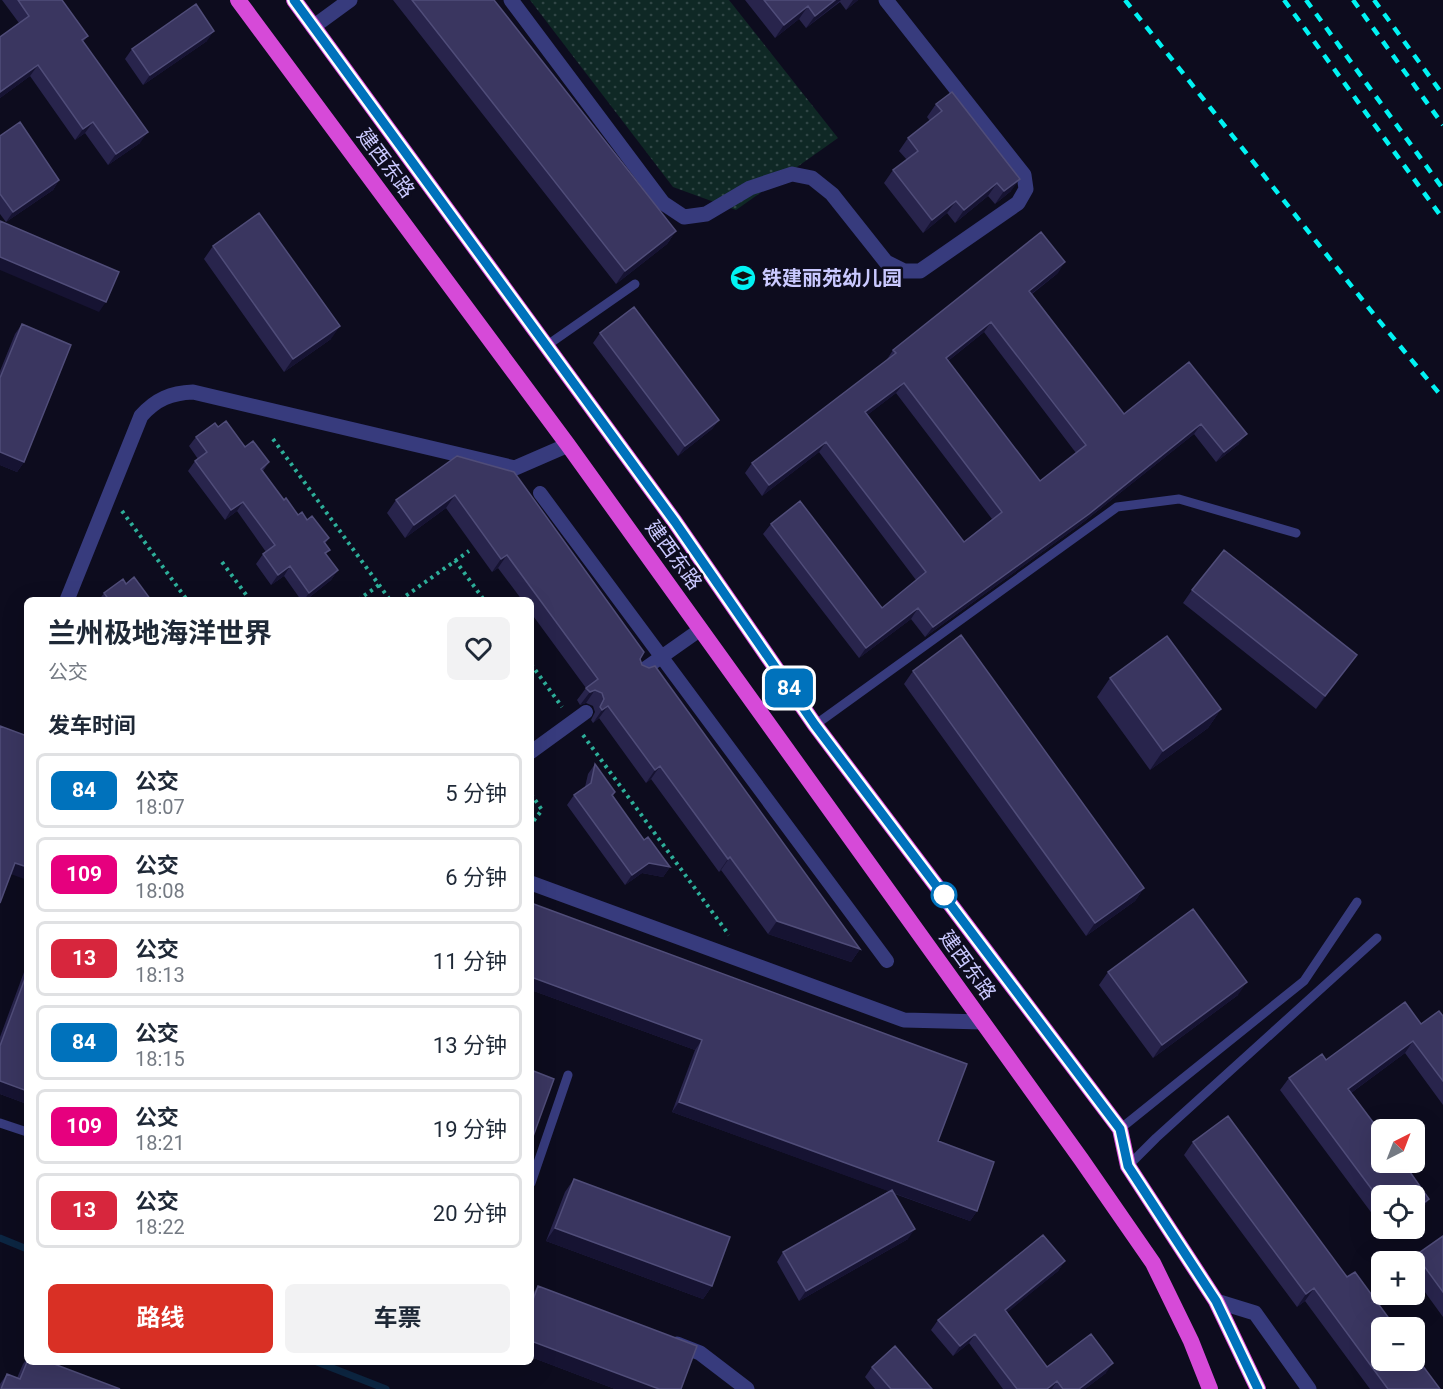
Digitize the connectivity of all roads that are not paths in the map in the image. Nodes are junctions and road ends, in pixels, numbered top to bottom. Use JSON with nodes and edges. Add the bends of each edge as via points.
{"nodes":[{"id":1,"x":238,"y":0,"type":"edge"},
{"id":2,"x":294,"y":0,"type":"edge"},
{"id":3,"x":350,"y":0,"type":"edge"},
{"id":4,"x":511,"y":0,"type":"edge"},
{"id":5,"x":886,"y":0,"type":"edge"},
{"id":6,"x":313,"y":27,"type":"junction"},
{"id":7,"x":635,"y":285,"type":"edge"},
{"id":8,"x":546,"y":346,"type":"junction"},
{"id":9,"x":568,"y":445,"type":"junction"},
{"id":10,"x":540,"y":493,"type":"dead end"},
{"id":11,"x":1296,"y":533,"type":"dead end"},
{"id":12,"x":68,"y":597,"type":"edge"},
{"id":13,"x":701,"y":629,"type":"junction"},
{"id":14,"x":661,"y":657,"type":"junction"},
{"id":15,"x":640,"y":672,"type":"edge"},
{"id":16,"x":586,"y":712,"type":"edge"},
{"id":17,"x":815,"y":725,"type":"junction"},
{"id":18,"x":534,"y":750,"type":"edge"},
{"id":19,"x":534,"y":884,"type":"edge"},
{"id":20,"x":1357,"y":902,"type":"dead end"},
{"id":21,"x":1377,"y":938,"type":"dead end"},
{"id":22,"x":887,"y":961,"type":"dead end"},
{"id":23,"x":983,"y":1022,"type":"junction"},
{"id":24,"x":568,"y":1075,"type":"dead end"},
{"id":25,"x":0,"y":1123,"type":"edge"},
{"id":26,"x":1120,"y":1129,"type":"junction"},
{"id":27,"x":24,"y":1131,"type":"edge"},
{"id":28,"x":1128,"y":1166,"type":"junction"},
{"id":29,"x":534,"y":1174,"type":"edge"},
{"id":30,"x":1216,"y":1301,"type":"junction"},
{"id":31,"x":658,"y":1337,"type":"edge"},
{"id":32,"x":747,"y":1389,"type":"edge"},
{"id":33,"x":1210,"y":1389,"type":"edge"},
{"id":34,"x":1258,"y":1389,"type":"edge"},
{"id":35,"x":1309,"y":1389,"type":"edge"}],
"edges":[{"from":1,"to":9,"type":"highway","name":"建西东路"},
{"from":2,"to":6,"type":"highway","name":"建西东路"},
{"from":3,"to":6,"type":"street"},
{"from":4,"to":5,"type":"street","via":[[663,203],[684,217],[706,214],[750,189],[792,174],[812,178],[832,194],[886,262],[904,271],[920,271],[1018,203],[1026,189],[1024,175]]},
{"from":6,"to":8,"type":"highway","name":"建西东路"},
{"from":7,"to":8,"type":"lane"},
{"from":8,"to":17,"type":"highway","name":"建西东路","via":[[675,522]]},
{"from":9,"to":12,"type":"street","via":[[515,468],[193,392],[178,392],[151,405],[141,416]]},
{"from":9,"to":13,"type":"highway","name":"建西东路"},
{"from":10,"to":14,"type":"street"},
{"from":11,"to":17,"type":"lane","via":[[1179,500],[1117,507]]},
{"from":13,"to":14,"type":"street"},
{"from":13,"to":23,"type":"highway","name":"建西东路"},
{"from":14,"to":15,"type":"street"},
{"from":14,"to":22,"type":"street"},
{"from":16,"to":18,"type":"street"},
{"from":17,"to":26,"type":"highway","name":"建西东路"},
{"from":19,"to":23,"type":"street","via":[[904,1020]]},
{"from":20,"to":26,"type":"lane","via":[[1304,981]]},
{"from":21,"to":28,"type":"lane"},
{"from":23,"to":33,"type":"highway","name":"建西东路","via":[[1153,1263]]},
{"from":24,"to":29,"type":"lane"},
{"from":25,"to":27,"type":"lane"},
{"from":26,"to":28,"type":"highway","name":"建西东路"},
{"from":28,"to":30,"type":"highway","name":"建西东路"},
{"from":30,"to":34,"type":"highway","name":"建西东路"},
{"from":30,"to":35,"type":"street","via":[[1255,1313]]},
{"from":31,"to":32,"type":"street","via":[[700,1353]]}]}
